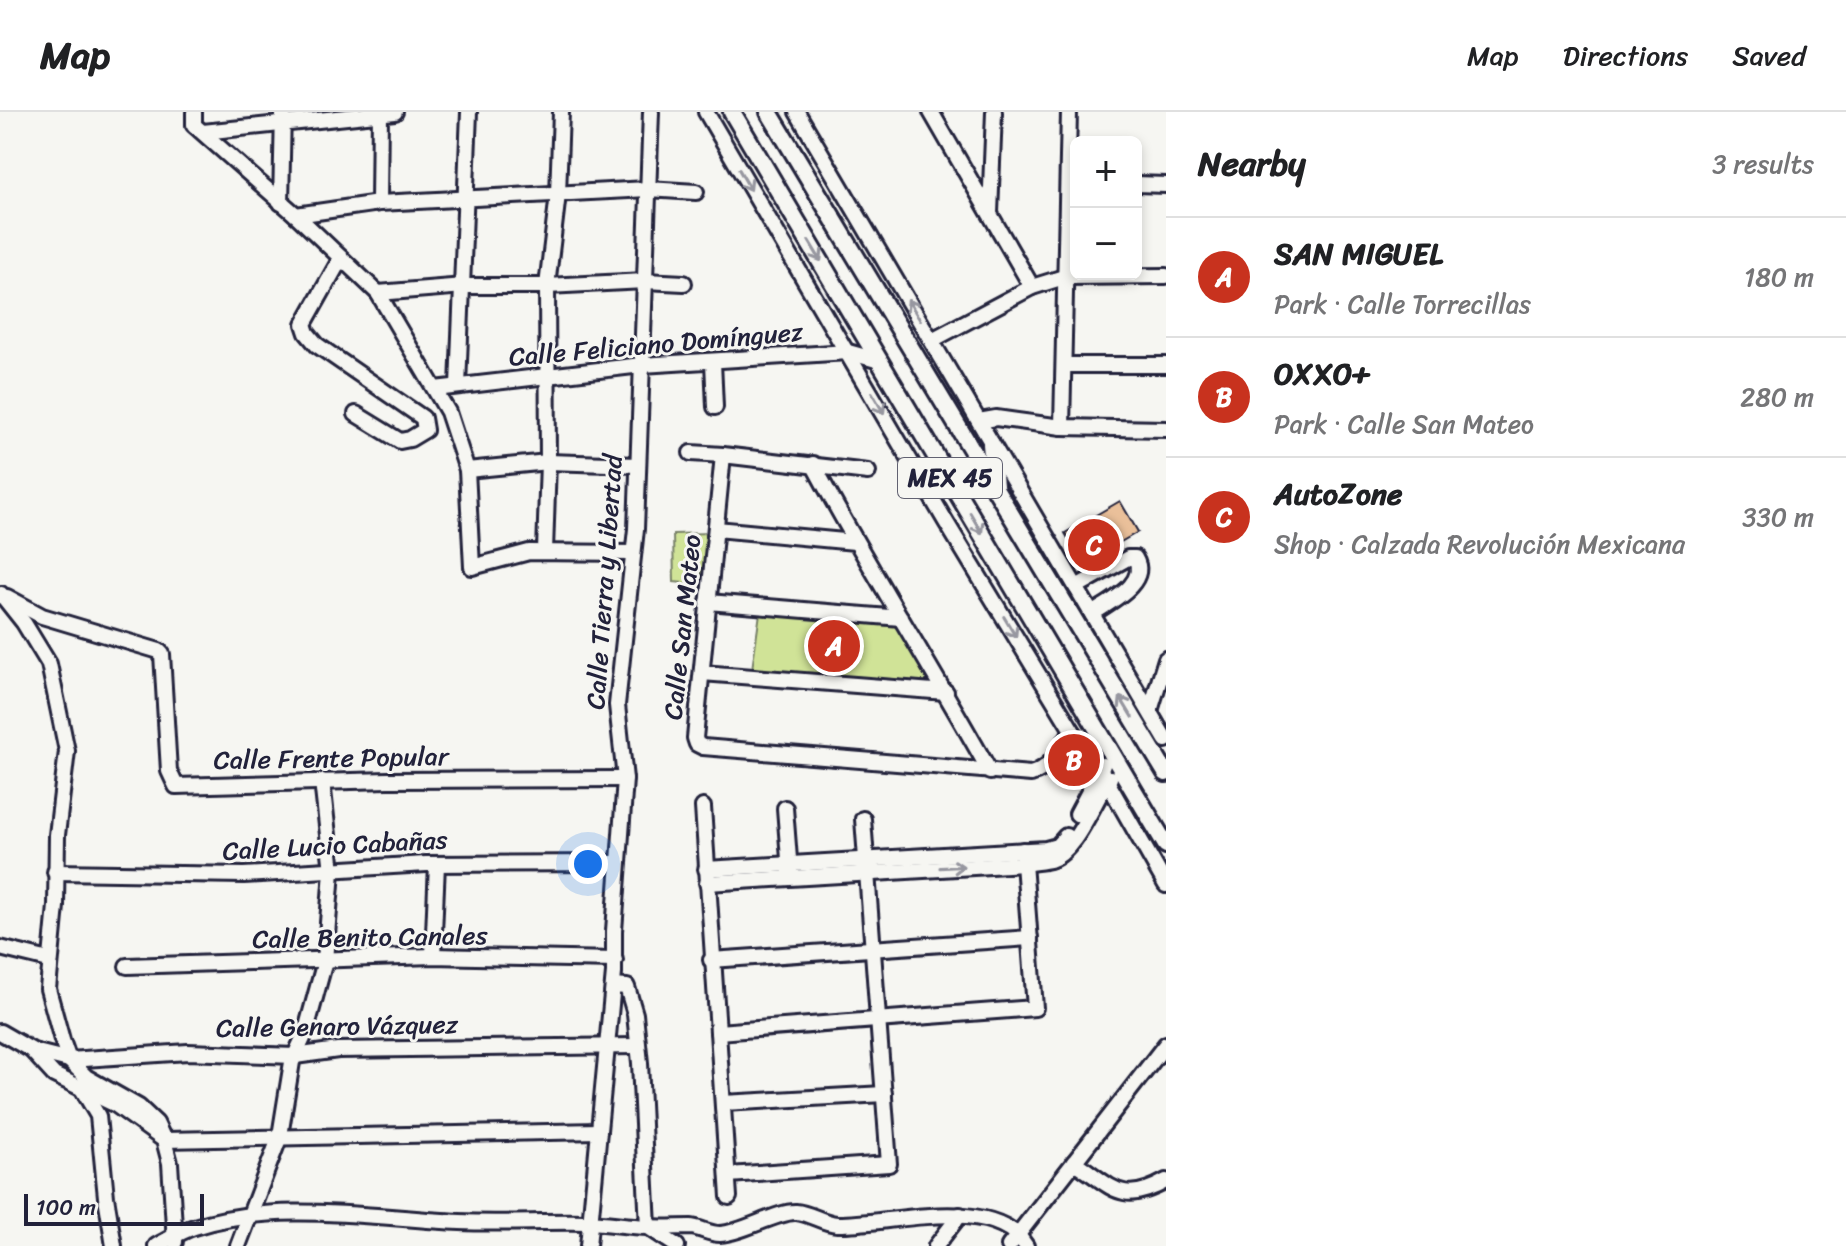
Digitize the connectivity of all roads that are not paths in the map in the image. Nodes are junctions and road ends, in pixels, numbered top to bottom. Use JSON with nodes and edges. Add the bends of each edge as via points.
{"nodes":[{"id":1,"x":194,"y":112,"type":"edge"},
{"id":2,"x":380,"y":112,"type":"edge"},
{"id":3,"x":395,"y":112,"type":"edge"},
{"id":4,"x":469,"y":112,"type":"edge"},
{"id":5,"x":561,"y":112,"type":"edge"},
{"id":6,"x":651,"y":112,"type":"edge"},
{"id":7,"x":706,"y":112,"type":"edge"},
{"id":8,"x":732,"y":112,"type":"edge"},
{"id":9,"x":769,"y":112,"type":"edge"},
{"id":10,"x":797,"y":112,"type":"edge"},
{"id":11,"x":931,"y":112,"type":"edge"},
{"id":12,"x":994,"y":112,"type":"edge"},
{"id":13,"x":1069,"y":112,"type":"edge"},
{"id":14,"x":283,"y":117,"type":"edge"},
{"id":15,"x":203,"y":132,"type":"junction"},
{"id":16,"x":1070,"y":136,"type":"edge"},
{"id":17,"x":1142,"y":184,"type":"edge"},
{"id":18,"x":1166,"y":185,"type":"edge"},
{"id":19,"x":648,"y":189,"type":"junction"},
{"id":20,"x":696,"y":192,"type":"dead end"},
{"id":21,"x":558,"y":194,"type":"junction"},
{"id":22,"x":466,"y":198,"type":"junction"},
{"id":23,"x":281,"y":203,"type":"junction"},
{"id":24,"x":379,"y":203,"type":"junction"},
{"id":25,"x":1070,"y":206,"type":"edge"},
{"id":26,"x":990,"y":213,"type":"junction"},
{"id":27,"x":296,"y":215,"type":"junction"},
{"id":28,"x":341,"y":258,"type":"junction"},
{"id":29,"x":1166,"y":276,"type":"edge"},
{"id":30,"x":1064,"y":277,"type":"junction"},
{"id":31,"x":645,"y":281,"type":"junction"},
{"id":32,"x":684,"y":283,"type":"dead end"},
{"id":33,"x":464,"y":286,"type":"junction"},
{"id":34,"x":547,"y":286,"type":"junction"},
{"id":35,"x":1032,"y":287,"type":"junction"},
{"id":36,"x":378,"y":293,"type":"junction"},
{"id":37,"x":932,"y":340,"type":"junction"},
{"id":38,"x":848,"y":352,"type":"junction"},
{"id":39,"x":880,"y":361,"type":"junction"},
{"id":40,"x":713,"y":362,"type":"junction"},
{"id":41,"x":642,"y":365,"type":"junction"},
{"id":42,"x":1064,"y":365,"type":"junction"},
{"id":43,"x":1166,"y":365,"type":"edge"},
{"id":44,"x":547,"y":376,"type":"junction"},
{"id":45,"x":458,"y":386,"type":"junction"},
{"id":46,"x":435,"y":389,"type":"junction"},
{"id":47,"x":715,"y":407,"type":"dead end"},
{"id":48,"x":356,"y":414,"type":"dead end"},
{"id":49,"x":979,"y":421,"type":"junction"},
{"id":50,"x":1062,"y":427,"type":"junction"},
{"id":51,"x":1166,"y":429,"type":"edge"},
{"id":52,"x":991,"y":444,"type":"junction"},
{"id":53,"x":691,"y":453,"type":"dead end"},
{"id":54,"x":723,"y":455,"type":"junction"},
{"id":55,"x":548,"y":462,"type":"junction"},
{"id":56,"x":813,"y":464,"type":"junction"},
{"id":57,"x":638,"y":465,"type":"junction"},
{"id":58,"x":467,"y":470,"type":"junction"},
{"id":59,"x":868,"y":472,"type":"dead end"},
{"id":60,"x":996,"y":491,"type":"junction"},
{"id":61,"x":716,"y":529,"type":"junction"},
{"id":62,"x":855,"y":542,"type":"junction"},
{"id":63,"x":545,"y":551,"type":"junction"},
{"id":64,"x":633,"y":553,"type":"junction"},
{"id":65,"x":1076,"y":587,"type":"junction"},
{"id":66,"x":1,"y":594,"type":"edge"},
{"id":67,"x":708,"y":602,"type":"junction"},
{"id":68,"x":1092,"y":614,"type":"junction"},
{"id":69,"x":901,"y":618,"type":"junction"},
{"id":70,"x":1166,"y":659,"type":"edge"},
{"id":71,"x":702,"y":673,"type":"junction"},
{"id":72,"x":946,"y":692,"type":"junction"},
{"id":73,"x":1160,"y":698,"type":"edge"},
{"id":74,"x":1150,"y":711,"type":"junction"},
{"id":75,"x":1072,"y":730,"type":"junction"},
{"id":76,"x":1166,"y":740,"type":"edge"},
{"id":77,"x":1116,"y":758,"type":"junction"},
{"id":78,"x":990,"y":772,"type":"junction"},
{"id":79,"x":1166,"y":773,"type":"edge"},
{"id":80,"x":1103,"y":775,"type":"junction"},
{"id":81,"x":625,"y":779,"type":"junction"},
{"id":82,"x":322,"y":781,"type":"junction"},
{"id":83,"x":703,"y":807,"type":"dead end"},
{"id":84,"x":785,"y":808,"type":"dead end"},
{"id":85,"x":863,"y":819,"type":"dead end"},
{"id":86,"x":1166,"y":845,"type":"edge"},
{"id":87,"x":1024,"y":857,"type":"junction"},
{"id":88,"x":618,"y":863,"type":"junction"},
{"id":89,"x":437,"y":864,"type":"junction"},
{"id":90,"x":866,"y":866,"type":"junction"},
{"id":91,"x":332,"y":871,"type":"junction"},
{"id":92,"x":790,"y":871,"type":"junction"},
{"id":93,"x":55,"y":872,"type":"junction"},
{"id":94,"x":707,"y":876,"type":"junction"},
{"id":95,"x":1166,"y":885,"type":"edge"},
{"id":96,"x":1030,"y":938,"type":"junction"},
{"id":97,"x":0,"y":948,"type":"edge"},
{"id":98,"x":873,"y":949,"type":"junction"},
{"id":99,"x":433,"y":956,"type":"junction"},
{"id":100,"x":49,"y":960,"type":"junction"},
{"id":101,"x":615,"y":960,"type":"junction"},
{"id":102,"x":711,"y":960,"type":"junction"},
{"id":103,"x":325,"y":961,"type":"junction"},
{"id":104,"x":127,"y":966,"type":"dead end"},
{"id":105,"x":613,"y":986,"type":"junction"},
{"id":106,"x":879,"y":1021,"type":"junction"},
{"id":107,"x":718,"y":1032,"type":"junction"},
{"id":108,"x":2,"y":1040,"type":"edge"},
{"id":109,"x":1166,"y":1044,"type":"edge"},
{"id":110,"x":607,"y":1045,"type":"junction"},
{"id":111,"x":638,"y":1046,"type":"junction"},
{"id":112,"x":33,"y":1051,"type":"junction"},
{"id":113,"x":295,"y":1056,"type":"junction"},
{"id":114,"x":69,"y":1060,"type":"junction"},
{"id":115,"x":81,"y":1089,"type":"junction"},
{"id":116,"x":884,"y":1094,"type":"junction"},
{"id":117,"x":723,"y":1103,"type":"junction"},
{"id":118,"x":599,"y":1131,"type":"junction"},
{"id":119,"x":280,"y":1136,"type":"junction"},
{"id":120,"x":164,"y":1140,"type":"junction"},
{"id":121,"x":1074,"y":1162,"type":"junction"},
{"id":122,"x":728,"y":1175,"type":"junction"},
{"id":123,"x":1166,"y":1181,"type":"edge"},
{"id":124,"x":729,"y":1197,"type":"dead end"},
{"id":125,"x":960,"y":1215,"type":"junction"},
{"id":126,"x":248,"y":1216,"type":"junction"},
{"id":127,"x":590,"y":1222,"type":"junction"},
{"id":128,"x":648,"y":1227,"type":"junction"},
{"id":129,"x":1022,"y":1240,"type":"edge"},
{"id":130,"x":176,"y":1241,"type":"edge"},
{"id":131,"x":114,"y":1246,"type":"edge"},
{"id":132,"x":156,"y":1246,"type":"edge"},
{"id":133,"x":238,"y":1246,"type":"edge"},
{"id":134,"x":588,"y":1246,"type":"edge"},
{"id":135,"x":677,"y":1246,"type":"edge"},
{"id":136,"x":936,"y":1246,"type":"edge"},
{"id":137,"x":1009,"y":1246,"type":"edge"}],
"edges":[{"from":1,"to":15,"type":"street","via":[[194,125]]},
{"from":2,"to":3,"type":"street"},
{"from":2,"to":14,"type":"street"},
{"from":2,"to":24,"type":"street"},
{"from":4,"to":22,"type":"street"},
{"from":5,"to":21,"type":"street"},
{"from":6,"to":19,"type":"street","name":"Calle Tierra y Libertad"},
{"from":7,"to":38,"type":"street","one_way":true},
{"from":8,"to":39,"type":"main road","number":"MEX 45","one_way":true},
{"from":9,"to":60,"type":"main road","number":"MEX 45"},
{"from":37,"to":10,"type":"street","one_way":true},
{"from":11,"to":26,"type":"street"},
{"from":12,"to":26,"type":"street"},
{"from":13,"to":16,"type":"street"},
{"from":14,"to":15,"type":"street"},
{"from":14,"to":23,"type":"street"},
{"from":15,"to":23,"type":"street"},
{"from":17,"to":18,"type":"street"},
{"from":19,"to":20,"type":"street"},
{"from":19,"to":21,"type":"street"},
{"from":19,"to":31,"type":"street","name":"Calle Tierra y Libertad"},
{"from":21,"to":22,"type":"street"},
{"from":21,"to":34,"type":"street"},
{"from":22,"to":24,"type":"street"},
{"from":22,"to":33,"type":"street"},
{"from":23,"to":27,"type":"street"},
{"from":24,"to":27,"type":"street"},
{"from":25,"to":30,"type":"street"},
{"from":26,"to":35,"type":"street"},
{"from":27,"to":28,"type":"street"},
{"from":28,"to":36,"type":"street"},
{"from":28,"to":48,"type":"street","via":[[304,324],[307,333],[423,418],[425,430],[400,441]]},
{"from":29,"to":30,"type":"street"},
{"from":30,"to":35,"type":"street"},
{"from":30,"to":42,"type":"street"},
{"from":31,"to":32,"type":"street"},
{"from":31,"to":34,"type":"street"},
{"from":31,"to":41,"type":"street","name":"Calle Tierra y Libertad"},
{"from":33,"to":34,"type":"street"},
{"from":33,"to":36,"type":"street"},
{"from":33,"to":45,"type":"street"},
{"from":34,"to":44,"type":"street"},
{"from":35,"to":37,"type":"street"},
{"from":36,"to":46,"type":"street"},
{"from":37,"to":49,"type":"street"},
{"from":38,"to":39,"type":"street","name":"Calle Feliciano Domínguez"},
{"from":38,"to":40,"type":"street","name":"Calle Feliciano Domínguez"},
{"from":38,"to":75,"type":"street","one_way":true},
{"from":39,"to":77,"type":"main road","number":"MEX 45","one_way":true},
{"from":40,"to":41,"type":"street","name":"Calle Feliciano Domínguez"},
{"from":40,"to":47,"type":"street"},
{"from":41,"to":44,"type":"street","name":"Calle Feliciano Domínguez"},
{"from":41,"to":57,"type":"street","name":"Calle Tierra y Libertad"},
{"from":42,"to":43,"type":"street"},
{"from":42,"to":50,"type":"street"},
{"from":44,"to":45,"type":"street","name":"Calle Feliciano Domínguez"},
{"from":44,"to":55,"type":"street"},
{"from":45,"to":46,"type":"street","name":"Calle Feliciano Domínguez"},
{"from":46,"to":58,"type":"street"},
{"from":49,"to":50,"type":"street","via":[[996,418]]},
{"from":49,"to":52,"type":"street"},
{"from":50,"to":51,"type":"street"},
{"from":52,"to":60,"type":"main road"},
{"from":52,"to":65,"type":"street"},
{"from":53,"to":54,"type":"street"},
{"from":54,"to":56,"type":"street"},
{"from":54,"to":61,"type":"street","name":"Calle San Mateo"},
{"from":55,"to":57,"type":"street"},
{"from":55,"to":58,"type":"street"},
{"from":55,"to":63,"type":"street"},
{"from":56,"to":59,"type":"street"},
{"from":56,"to":62,"type":"street"},
{"from":57,"to":64,"type":"street","name":"Calle Tierra y Libertad"},
{"from":58,"to":63,"type":"street","via":[[472,567]]},
{"from":79,"to":60,"type":"main road","number":"MEX 45","one_way":true},
{"from":61,"to":62,"type":"street"},
{"from":61,"to":67,"type":"street","name":"Calle San Mateo"},
{"from":62,"to":69,"type":"street"},
{"from":63,"to":64,"type":"street"},
{"from":64,"to":81,"type":"street","name":"Calle Tierra y Libertad","via":[[617,705]]},
{"from":65,"to":68,"type":"street"},
{"from":65,"to":68,"type":"street","via":[[1128,558],[1138,563],[1130,588]]},
{"from":66,"to":82,"type":"street","name":"Calle Frente Popular","via":[[42,616],[159,651],[169,771],[176,786]]},
{"from":66,"to":93,"type":"street","via":[[49,664],[67,751]]},
{"from":67,"to":69,"type":"street"},
{"from":67,"to":71,"type":"street","name":"Calle San Mateo"},
{"from":68,"to":74,"type":"street"},
{"from":69,"to":72,"type":"street"},
{"from":70,"to":73,"type":"street"},
{"from":71,"to":72,"type":"street"},
{"from":71,"to":78,"type":"street","name":"Calle San Mateo","via":[[695,738],[703,747]]},
{"from":72,"to":78,"type":"street"},
{"from":73,"to":74,"type":"street"},
{"from":74,"to":76,"type":"street"},
{"from":75,"to":78,"type":"street","name":"Calle San Mateo","via":[[1044,770]]},
{"from":75,"to":80,"type":"street"},
{"from":77,"to":80,"type":"street"},
{"from":77,"to":86,"type":"main road","number":"MEX 45"},
{"from":80,"to":87,"type":"street","via":[[1060,849]]},
{"from":80,"to":95,"type":"street"},
{"from":81,"to":82,"type":"street","name":"Calle Frente Popular"},
{"from":81,"to":88,"type":"street","name":"Calle Tierra y Libertad"},
{"from":82,"to":91,"type":"street"},
{"from":83,"to":94,"type":"street"},
{"from":84,"to":92,"type":"street"},
{"from":85,"to":90,"type":"street"},
{"from":87,"to":90,"type":"street"},
{"from":87,"to":96,"type":"street"},
{"from":88,"to":89,"type":"street","name":"Calle Lucio Cabañas"},
{"from":88,"to":101,"type":"street","name":"Calle Tierra y Libertad"},
{"from":89,"to":91,"type":"street","name":"Calle Lucio Cabañas"},
{"from":89,"to":99,"type":"street"},
{"from":90,"to":92,"type":"street"},
{"from":90,"to":98,"type":"street"},
{"from":91,"to":93,"type":"street","name":"Calle Lucio Cabañas","via":[[171,876]]},
{"from":91,"to":103,"type":"street"},
{"from":92,"to":94,"type":"street"},
{"from":93,"to":100,"type":"street"},
{"from":94,"to":102,"type":"street"},
{"from":96,"to":98,"type":"street"},
{"from":96,"to":106,"type":"street","via":[[1035,1008]]},
{"from":97,"to":100,"type":"street"},
{"from":98,"to":102,"type":"street"},
{"from":98,"to":106,"type":"street"},
{"from":99,"to":101,"type":"street","name":"Calle Benito Canales"},
{"from":99,"to":103,"type":"street","name":"Calle Benito Canales"},
{"from":100,"to":114,"type":"street","via":[[48,989]]},
{"from":101,"to":105,"type":"street","name":"Calle Tierra y Libertad"},
{"from":102,"to":107,"type":"street"},
{"from":103,"to":104,"type":"street","name":"Calle Benito Canales"},
{"from":103,"to":113,"type":"street"},
{"from":105,"to":110,"type":"street","name":"Calle Tierra y Libertad"},
{"from":105,"to":111,"type":"street","via":[[627,987]]},
{"from":106,"to":107,"type":"street"},
{"from":106,"to":116,"type":"street"},
{"from":107,"to":117,"type":"street"},
{"from":108,"to":112,"type":"street"},
{"from":109,"to":121,"type":"street"},
{"from":110,"to":111,"type":"street","name":"Calle Genaro Vázquez"},
{"from":110,"to":113,"type":"street","name":"Calle Genaro Vázquez","via":[[338,1050]]},
{"from":110,"to":118,"type":"street","name":"Calle Tierra y Libertad"},
{"from":111,"to":128,"type":"street"},
{"from":112,"to":114,"type":"street"},
{"from":112,"to":115,"type":"street","via":[[54,1075]]},
{"from":113,"to":114,"type":"street","name":"Calle Genaro Vázquez","via":[[188,1052]]},
{"from":113,"to":119,"type":"street"},
{"from":114,"to":120,"type":"street","via":[[86,1077],[139,1107]]},
{"from":115,"to":120,"type":"street","via":[[116,1105]]},
{"from":115,"to":131,"type":"street","via":[[98,1116]]},
{"from":116,"to":117,"type":"street"},
{"from":116,"to":122,"type":"street","via":[[889,1164]]},
{"from":117,"to":122,"type":"street"},
{"from":118,"to":119,"type":"street"},
{"from":118,"to":127,"type":"street","name":"Calle Tierra y Libertad"},
{"from":119,"to":120,"type":"street"},
{"from":119,"to":126,"type":"street"},
{"from":120,"to":130,"type":"street"},
{"from":121,"to":123,"type":"street","via":[[1123,1194],[1135,1195]]},
{"from":121,"to":129,"type":"street"},
{"from":122,"to":124,"type":"street"},
{"from":125,"to":128,"type":"street","via":[[837,1224],[795,1212],[712,1234],[695,1227]]},
{"from":125,"to":129,"type":"street","via":[[989,1221]]},
{"from":125,"to":136,"type":"street"},
{"from":126,"to":127,"type":"street"},
{"from":126,"to":130,"type":"street","via":[[192,1228]]},
{"from":126,"to":133,"type":"street"},
{"from":127,"to":128,"type":"street"},
{"from":127,"to":134,"type":"street","name":"Calle Tierra y Libertad"},
{"from":128,"to":135,"type":"street"},
{"from":129,"to":137,"type":"street"},
{"from":130,"to":132,"type":"street"}]}
